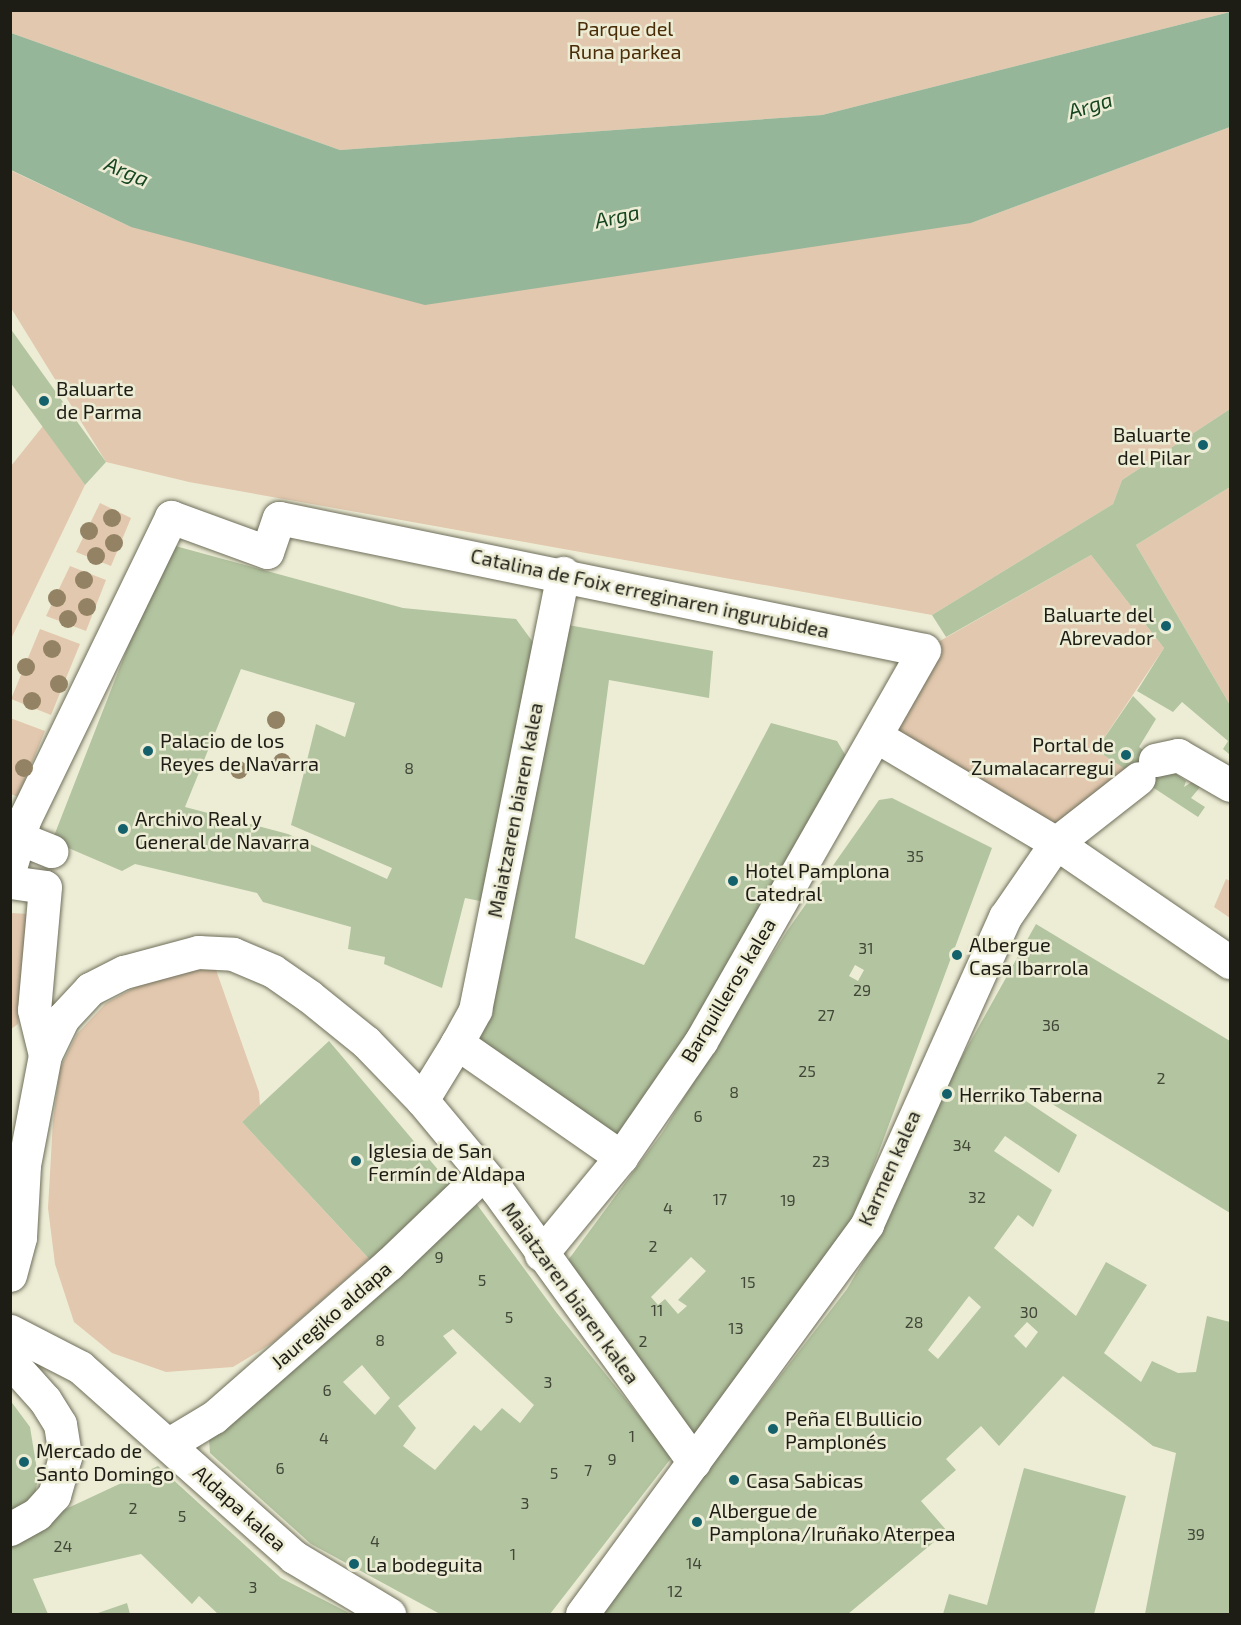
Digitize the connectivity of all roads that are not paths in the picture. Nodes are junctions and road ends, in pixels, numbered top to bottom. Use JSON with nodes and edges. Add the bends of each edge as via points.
{"nodes":[{"id":1,"x":563,"y":573,"type":"junction"},
{"id":2,"x":876,"y":736,"type":"junction"},
{"id":3,"x":1230,"y":785,"type":"edge"},
{"id":4,"x":1056,"y":843,"type":"junction"},
{"id":5,"x":51,"y":851,"type":"dead end"},
{"id":6,"x":15,"y":853,"type":"edge"},
{"id":7,"x":10,"y":882,"type":"edge"},
{"id":8,"x":1230,"y":962,"type":"edge"},
{"id":9,"x":457,"y":1043,"type":"junction"},
{"id":10,"x":45,"y":1055,"type":"junction"},
{"id":11,"x":422,"y":1100,"type":"junction"},
{"id":12,"x":621,"y":1156,"type":"junction"},
{"id":13,"x":483,"y":1174,"type":"junction"},
{"id":14,"x":542,"y":1254,"type":"junction"},
{"id":15,"x":10,"y":1275,"type":"edge"},
{"id":16,"x":10,"y":1331,"type":"edge"},
{"id":17,"x":10,"y":1361,"type":"edge"},
{"id":18,"x":169,"y":1444,"type":"junction"},
{"id":19,"x":694,"y":1462,"type":"junction"},
{"id":20,"x":10,"y":1529,"type":"edge"},
{"id":21,"x":388,"y":1614,"type":"edge"},
{"id":22,"x":582,"y":1614,"type":"edge"}],
"edges":[{"from":1,"to":2,"type":"street","name":"Catalina de Foix erreginaren ingurubidea","via":[[924,650]]},
{"from":1,"to":6,"type":"street","name":"Catalina de Foix erreginaren ingurubidea","via":[[279,518],[267,552],[171,517]]},
{"from":1,"to":9,"type":"street","name":"Maiatzaren biaren kalea","via":[[475,1010]]},
{"from":2,"to":4,"type":"street"},
{"from":2,"to":12,"type":"street","name":"Barquilleros kalea","via":[[701,1041]]},
{"from":3,"to":4,"type":"street","name":"Karmen kalea","via":[[1178,754],[1147,769]]},
{"from":4,"to":8,"type":"street"},
{"from":4,"to":19,"type":"street","name":"Karmen kalea","via":[[1005,917],[867,1224]]},
{"from":5,"to":6,"type":"street"},
{"from":7,"to":10,"type":"street","via":[[45,888],[34,1010]]},
{"from":9,"to":11,"type":"street","name":"Maiatzaren biaren kalea"},
{"from":9,"to":12,"type":"street"},
{"from":10,"to":11,"type":"street","name":"Maiatzaren biaren kalea","via":[[63,1018],[90,989],[166,958],[198,952],[233,954],[273,971],[309,996],[366,1042]]},
{"from":10,"to":15,"type":"street","name":"Maiatzaren biaren kalea","via":[[24,1165],[20,1237]]},
{"from":11,"to":13,"type":"street","name":"Maiatzaren biaren kalea"},
{"from":12,"to":14,"type":"street","name":"Barquilleros kalea"},
{"from":13,"to":14,"type":"street","name":"Maiatzaren biaren kalea"},
{"from":13,"to":18,"type":"street","name":"Jauregiko aldapa","via":[[389,1264],[222,1410]]},
{"from":14,"to":19,"type":"street","name":"Maiatzaren biaren kalea"},
{"from":16,"to":18,"type":"street","name":"Aldapa kalea","via":[[81,1367]]},
{"from":17,"to":20,"type":"street","via":[[45,1400],[60,1424],[65,1457],[54,1495],[38,1514]]},
{"from":18,"to":21,"type":"street","name":"Aldapa kalea","via":[[294,1557]]},
{"from":19,"to":22,"type":"street","name":"Karmen kalea"}]}
